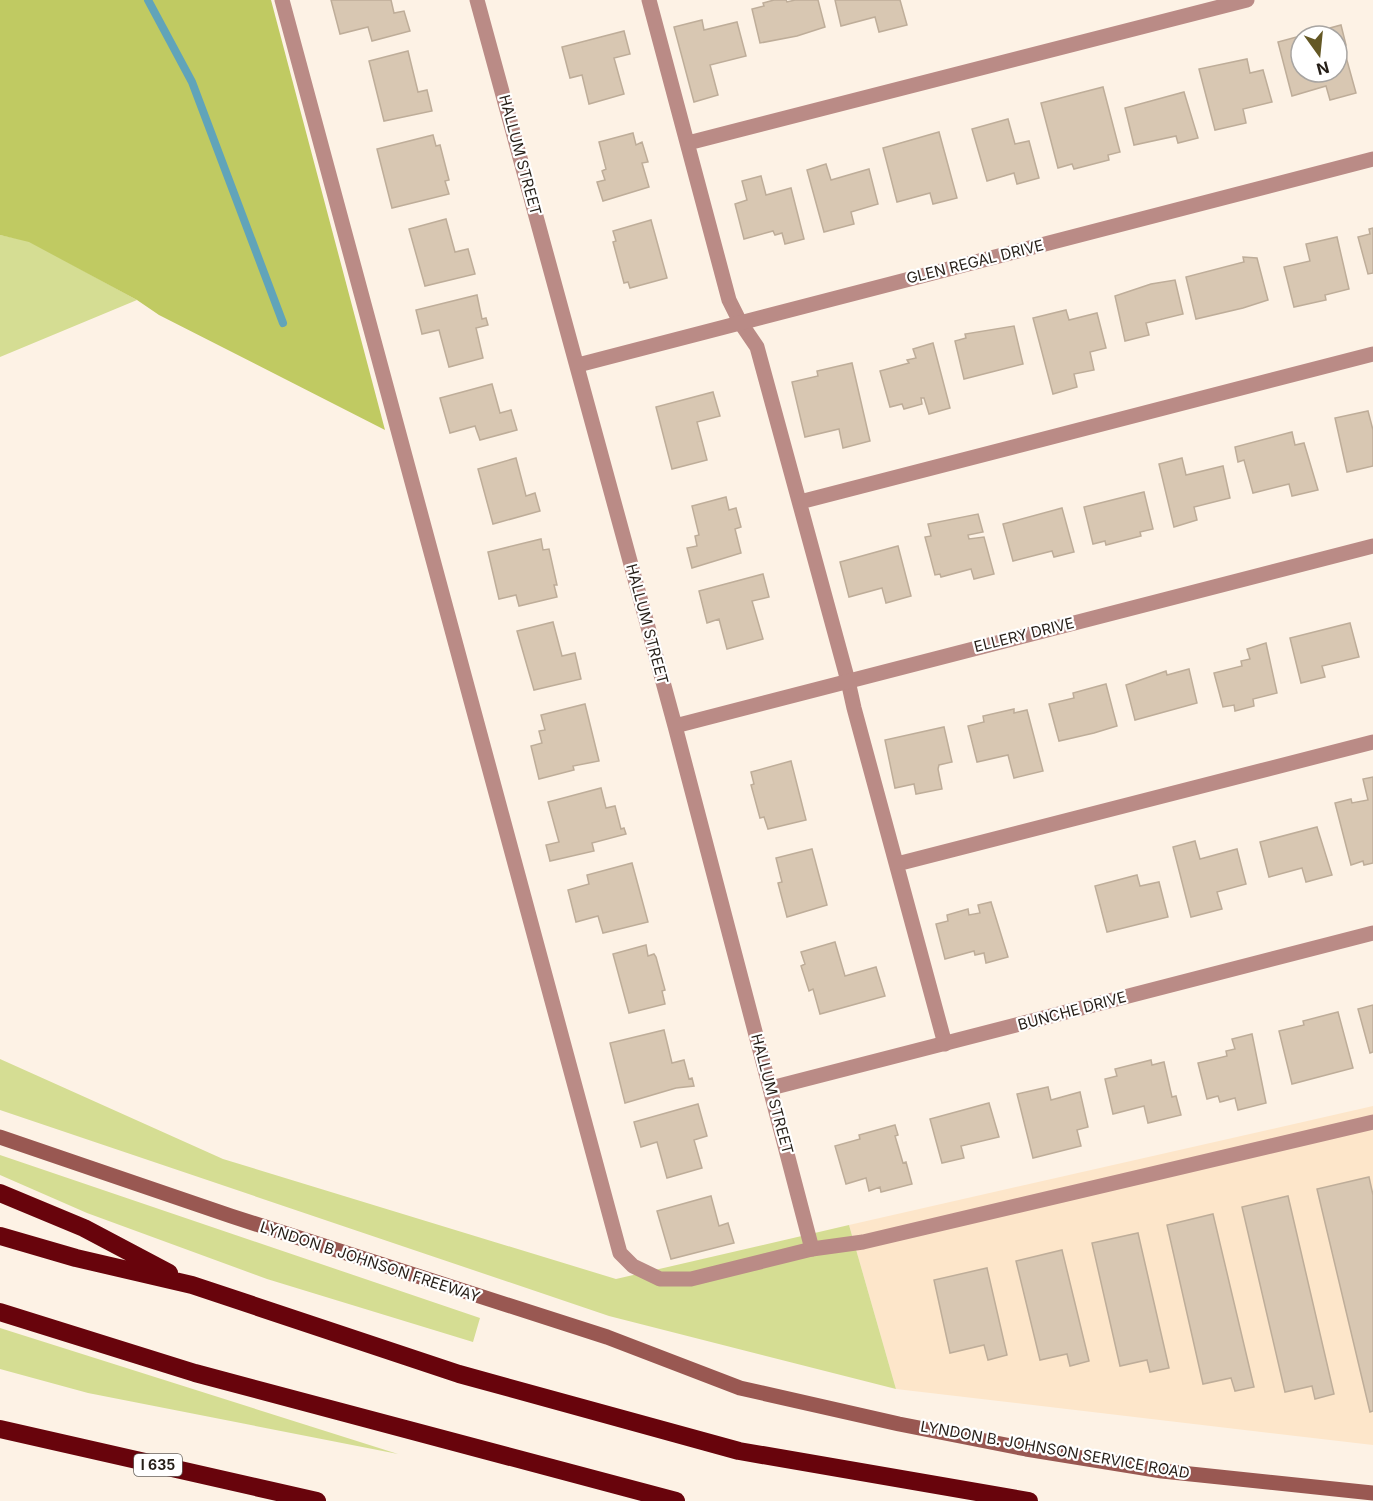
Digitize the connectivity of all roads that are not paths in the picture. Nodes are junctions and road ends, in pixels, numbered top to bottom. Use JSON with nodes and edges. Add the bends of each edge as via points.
{"nodes":[{"id":1,"x":282,"y":0,"type":"edge"},
{"id":2,"x":649,"y":0,"type":"edge"},
{"id":3,"x":1247,"y":0,"type":"edge"},
{"id":4,"x":480,"y":1,"type":"edge"},
{"id":5,"x":688,"y":143,"type":"junction"},
{"id":6,"x":1373,"y":159,"type":"edge"},
{"id":7,"x":740,"y":322,"type":"junction"},
{"id":8,"x":1373,"y":354,"type":"edge"},
{"id":9,"x":578,"y":366,"type":"junction"},
{"id":10,"x":800,"y":502,"type":"junction"},
{"id":11,"x":1373,"y":546,"type":"edge"},
{"id":12,"x":848,"y":681,"type":"junction"},
{"id":13,"x":675,"y":726,"type":"junction"},
{"id":14,"x":1373,"y":742,"type":"edge"},
{"id":15,"x":897,"y":864,"type":"junction"},
{"id":16,"x":1373,"y":933,"type":"edge"},
{"id":17,"x":945,"y":1044,"type":"junction"},
{"id":18,"x":771,"y":1088,"type":"junction"},
{"id":19,"x":1373,"y":1122,"type":"edge"},
{"id":20,"x":0,"y":1137,"type":"edge"},
{"id":21,"x":0,"y":1193,"type":"edge"},
{"id":22,"x":0,"y":1236,"type":"edge"},
{"id":23,"x":812,"y":1249,"type":"junction"},
{"id":24,"x":192,"y":1285,"type":"junction"},
{"id":25,"x":0,"y":1312,"type":"edge"},
{"id":26,"x":740,"y":1388,"type":"joint"},
{"id":27,"x":0,"y":1429,"type":"edge"},
{"id":28,"x":1373,"y":1493,"type":"edge"},
{"id":29,"x":317,"y":1501,"type":"edge"},
{"id":30,"x":676,"y":1501,"type":"edge"},
{"id":31,"x":1029,"y":1501,"type":"edge"}],
"edges":[{"from":1,"to":23,"type":"street","via":[[620,1253],[633,1266],[660,1279],[691,1280]]},
{"from":2,"to":5,"type":"street"},
{"from":3,"to":5,"type":"street"},
{"from":4,"to":9,"type":"street","name":"HALLUM STREET"},
{"from":5,"to":7,"type":"street","via":[[729,300]]},
{"from":6,"to":7,"type":"street","name":"GLEN REGAL DRIVE"},
{"from":7,"to":9,"type":"street","name":"GLEN REGAL DRIVE"},
{"from":7,"to":10,"type":"street","via":[[757,347]]},
{"from":8,"to":10,"type":"street"},
{"from":9,"to":13,"type":"street","name":"HALLUM STREET"},
{"from":10,"to":12,"type":"street"},
{"from":11,"to":12,"type":"street","name":"ELLERY DRIVE"},
{"from":12,"to":13,"type":"street","name":"ELLERY DRIVE"},
{"from":12,"to":15,"type":"street"},
{"from":13,"to":18,"type":"street","name":"HALLUM STREET"},
{"from":14,"to":15,"type":"street"},
{"from":15,"to":17,"type":"street"},
{"from":16,"to":17,"type":"street","name":"BUNCHE DRIVE"},
{"from":17,"to":18,"type":"street","name":"BUNCHE DRIVE"},
{"from":18,"to":23,"type":"street","name":"HALLUM STREET"},
{"from":19,"to":23,"type":"street","via":[[863,1242]]},
{"from":20,"to":26,"type":"main road","name":"LYNDON B JOHNSON FREEWAY","via":[[607,1337]]},
{"from":21,"to":24,"type":"highway","via":[[84,1228]]},
{"from":22,"to":24,"type":"highway"},
{"from":24,"to":31,"type":"highway","via":[[459,1374],[739,1451]]},
{"from":25,"to":30,"type":"highway","via":[[195,1373]]},
{"from":26,"to":28,"type":"main road","name":"LYNDON B. JOHNSON SERVICE ROAD","via":[[1026,1449],[1162,1471]]},
{"from":27,"to":29,"type":"highway","number":"I 635"}]}
